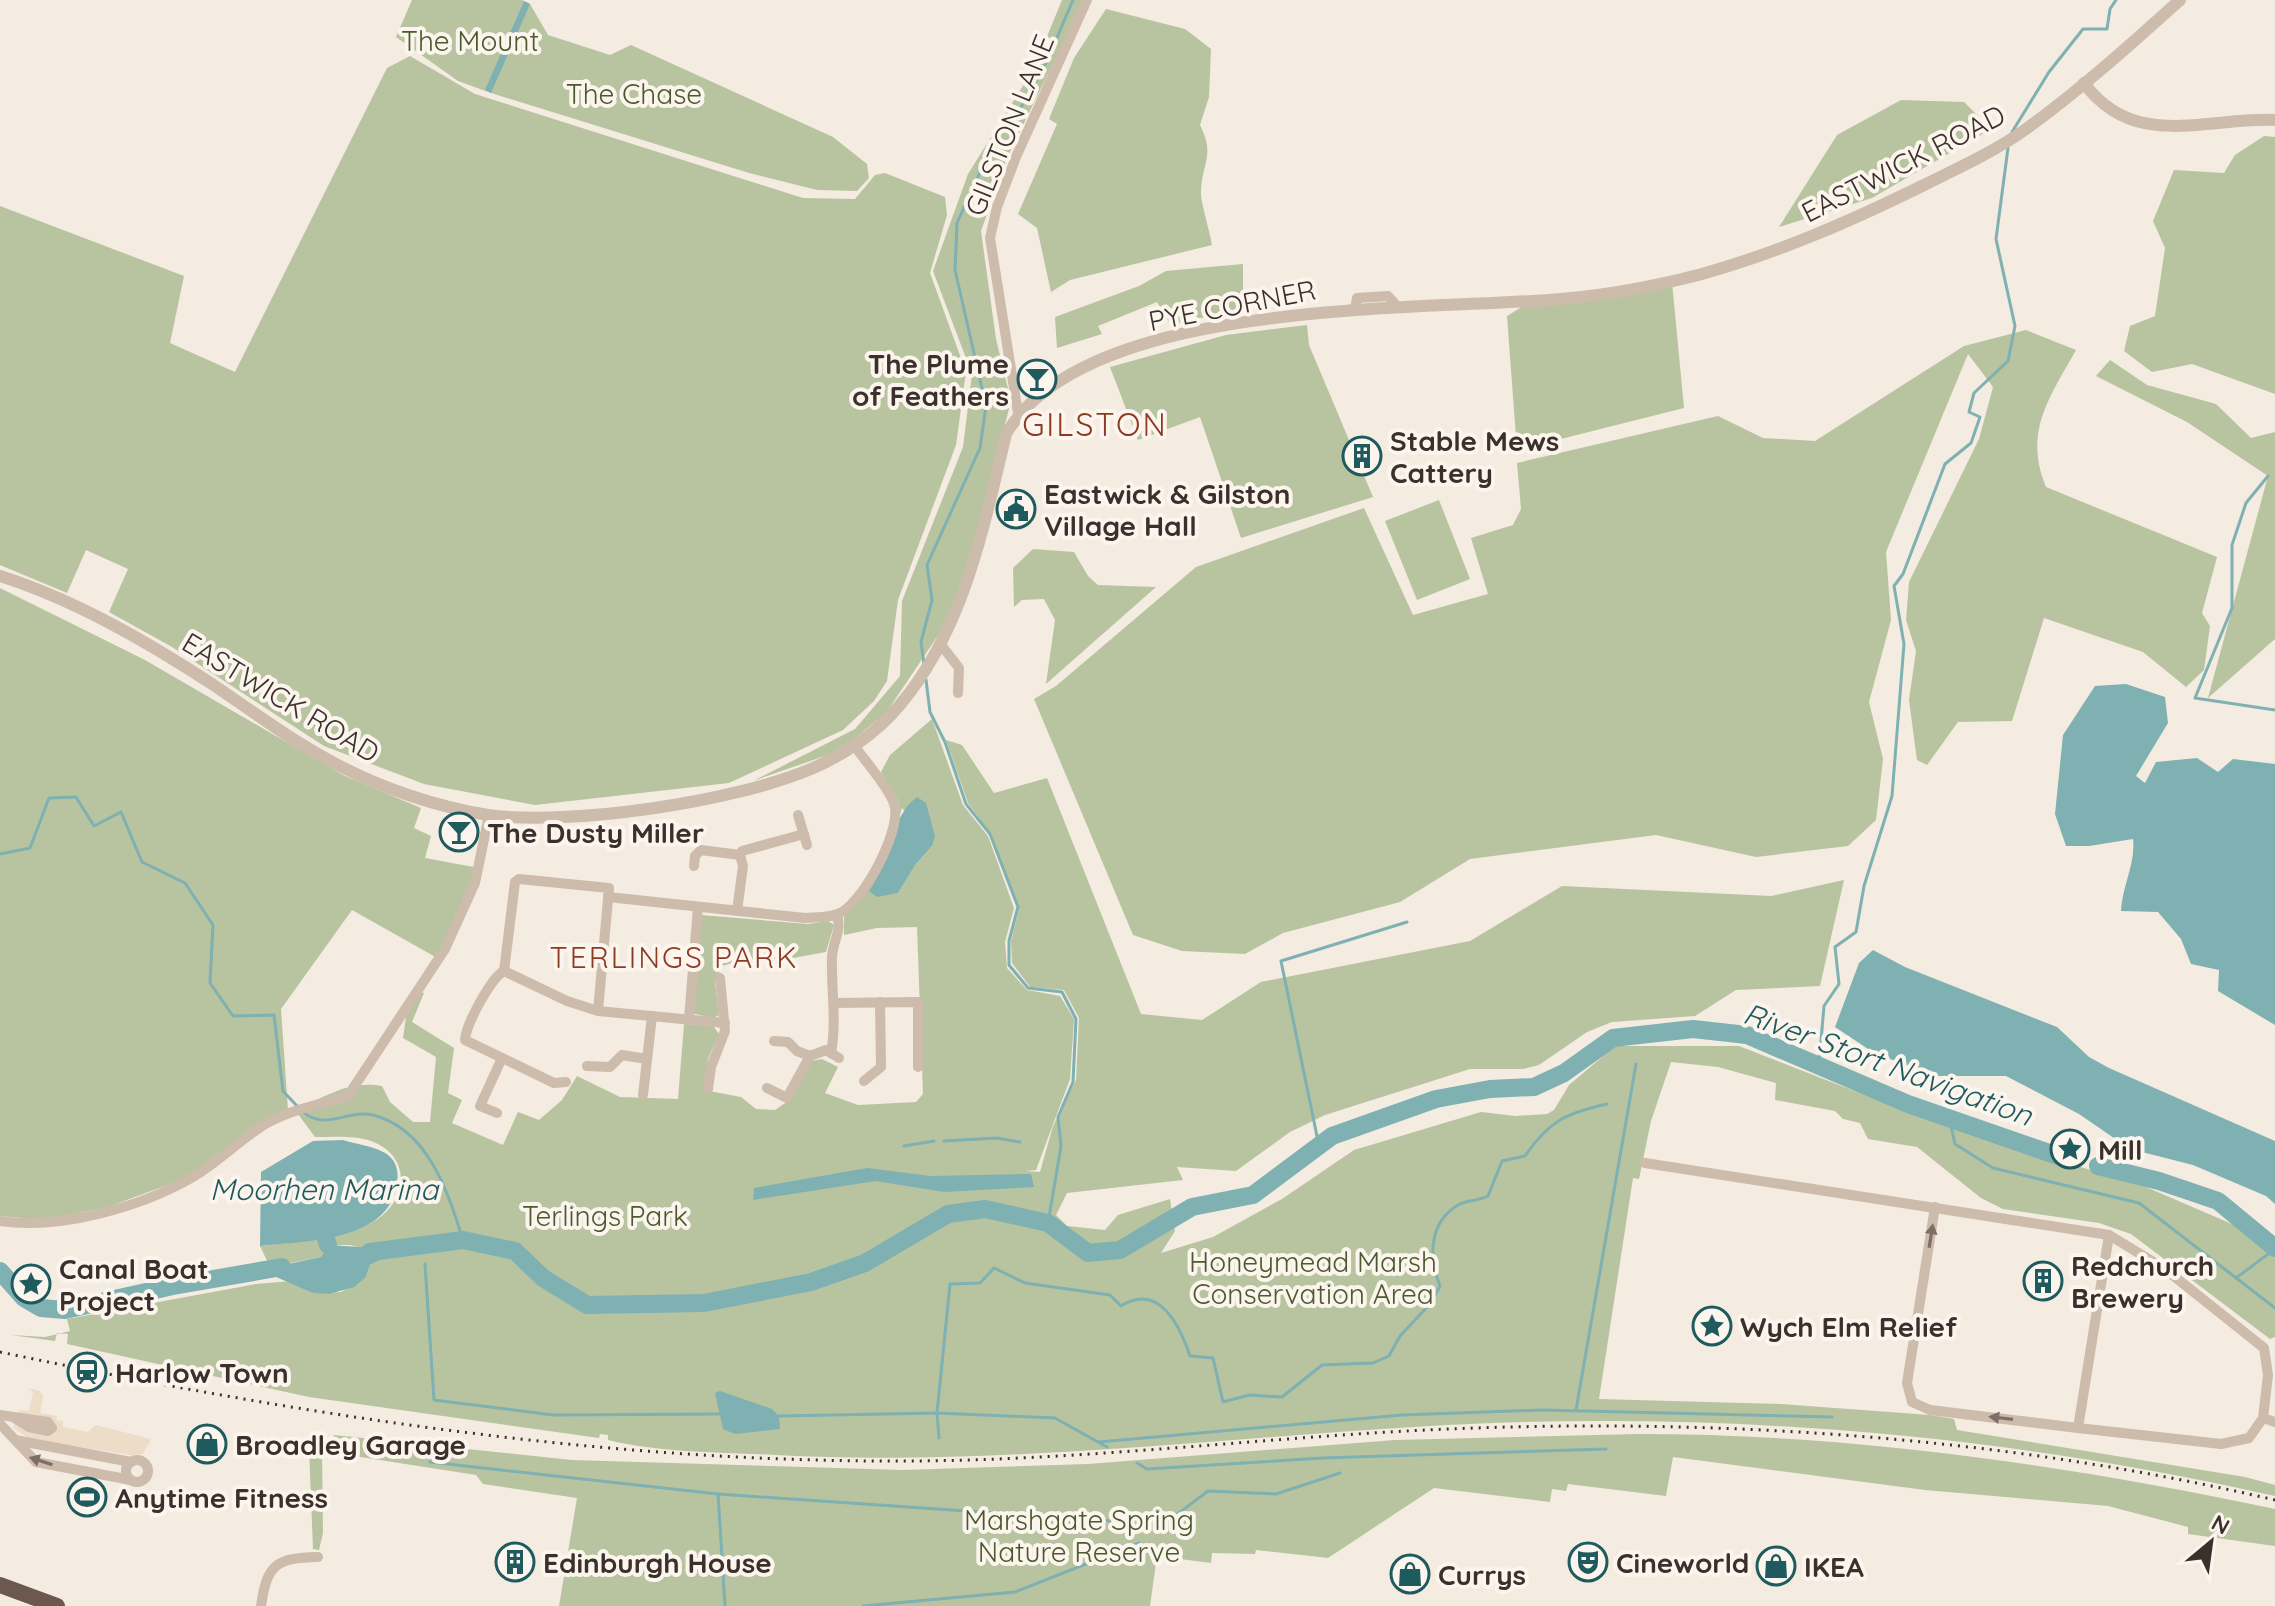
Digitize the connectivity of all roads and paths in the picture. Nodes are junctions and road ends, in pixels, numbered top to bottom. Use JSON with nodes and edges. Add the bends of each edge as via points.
{"nodes":[{"id":1,"x":1087,"y":0,"type":"edge"},
{"id":2,"x":2180,"y":0,"type":"edge"},
{"id":3,"x":2084,"y":83,"type":"junction"},
{"id":4,"x":2275,"y":120,"type":"edge"},
{"id":5,"x":1399,"y":307,"type":"joint"},
{"id":6,"x":1018,"y":413,"type":"junction"},
{"id":7,"x":0,"y":576,"type":"edge"},
{"id":8,"x":942,"y":646,"type":"junction"},
{"id":9,"x":933,"y":662,"type":"joint"},
{"id":10,"x":958,"y":693,"type":"dead end"},
{"id":11,"x":854,"y":745,"type":"junction"},
{"id":12,"x":489,"y":815,"type":"junction"},
{"id":13,"x":798,"y":815,"type":"dead end"},
{"id":14,"x":740,"y":855,"type":"junction"},
{"id":15,"x":694,"y":866,"type":"dead end"},
{"id":16,"x":608,"y":893,"type":"junction"},
{"id":17,"x":698,"y":907,"type":"junction"},
{"id":18,"x":737,"y":911,"type":"junction"},
{"id":19,"x":837,"y":915,"type":"junction"},
{"id":20,"x":504,"y":971,"type":"junction"},
{"id":21,"x":720,"y":978,"type":"dead end"},
{"id":22,"x":880,"y":1002,"type":"junction"},
{"id":23,"x":834,"y":1003,"type":"junction"},
{"id":24,"x":598,"y":1011,"type":"junction"},
{"id":25,"x":652,"y":1016,"type":"junction"},
{"id":26,"x":689,"y":1019,"type":"junction"},
{"id":27,"x":725,"y":1023,"type":"junction"},
{"id":28,"x":774,"y":1041,"type":"dead end"},
{"id":29,"x":810,"y":1056,"type":"junction"},
{"id":30,"x":502,"y":1058,"type":"junction"},
{"id":31,"x":647,"y":1059,"type":"junction"},
{"id":32,"x":587,"y":1066,"type":"dead end"},
{"id":33,"x":918,"y":1067,"type":"dead end"},
{"id":34,"x":864,"y":1081,"type":"dead end"},
{"id":35,"x":566,"y":1082,"type":"dead end"},
{"id":36,"x":767,"y":1088,"type":"dead end"},
{"id":37,"x":708,"y":1089,"type":"dead end"},
{"id":38,"x":643,"y":1095,"type":"dead end"},
{"id":39,"x":497,"y":1113,"type":"dead end"},
{"id":40,"x":1645,"y":1163,"type":"dead end"},
{"id":41,"x":1935,"y":1207,"type":"junction"},
{"id":42,"x":0,"y":1221,"type":"edge"},
{"id":43,"x":2109,"y":1235,"type":"junction"},
{"id":44,"x":0,"y":1415,"type":"edge"},
{"id":45,"x":13,"y":1417,"type":"dead end"},
{"id":46,"x":2263,"y":1418,"type":"junction"},
{"id":47,"x":2275,"y":1422,"type":"edge"},
{"id":48,"x":0,"y":1424,"type":"edge"},
{"id":49,"x":2078,"y":1428,"type":"junction"},
{"id":50,"x":15,"y":1440,"type":"junction"},
{"id":51,"x":131,"y":1462,"type":"junction"},
{"id":52,"x":131,"y":1480,"type":"junction"},
{"id":53,"x":318,"y":1557,"type":"dead end"},
{"id":54,"x":0,"y":1585,"type":"edge"},
{"id":55,"x":57,"y":1606,"type":"edge"},
{"id":56,"x":261,"y":1606,"type":"edge"}],
"edges":[{"from":1,"to":6,"type":"street","name":"GILSTON LANE","via":[[1016,157],[990,238]]},
{"from":2,"to":3,"type":"street","name":"EASTWICK ROAD"},
{"from":3,"to":4,"type":"street","via":[[2109,108],[2166,129],[2223,120]]},
{"from":3,"to":5,"type":"street","name":"EASTWICK ROAD","via":[[1994,150],[1832,230],[1740,261],[1664,283],[1590,295]]},
{"from":5,"to":6,"type":"street","name":"PYE CORNER","via":[[1319,311],[1190,332],[1140,346],[1055,383]]},
{"from":6,"to":8,"type":"street","name":"PYE CORNER","via":[[1006,434]]},
{"from":7,"to":12,"type":"street","name":"EASTWICK ROAD","via":[[147,645],[336,764],[391,788]]},
{"from":8,"to":9,"type":"street","name":"PYE CORNER"},
{"from":8,"to":10,"type":"street","via":[[959,668]]},
{"from":9,"to":11,"type":"street","name":"EASTWICK ROAD","via":[[898,709]]},
{"from":11,"to":12,"type":"street","name":"EASTWICK ROAD","via":[[786,778],[682,802],[606,814]]},
{"from":11,"to":19,"type":"street","via":[[893,800],[895,817],[865,889]]},
{"from":12,"to":42,"type":"street","via":[[475,883],[445,949],[348,1096],[262,1126],[191,1178],[154,1194],[61,1222]]},
{"from":13,"to":14,"type":"street","via":[[806,839]]},
{"from":14,"to":15,"type":"street","via":[[701,850]]},
{"from":14,"to":18,"type":"street"},
{"from":16,"to":17,"type":"street"},
{"from":16,"to":20,"type":"street","via":[[519,879]]},
{"from":16,"to":24,"type":"street"},
{"from":17,"to":18,"type":"street"},
{"from":17,"to":26,"type":"street"},
{"from":18,"to":19,"type":"street","via":[[805,918]]},
{"from":19,"to":23,"type":"street","via":[[841,930],[832,957]]},
{"from":20,"to":24,"type":"street"},
{"from":20,"to":30,"type":"street","via":[[494,976],[466,1027],[465,1040]]},
{"from":21,"to":27,"type":"street"},
{"from":22,"to":23,"type":"street"},
{"from":22,"to":33,"type":"street","via":[[918,1002]]},
{"from":22,"to":34,"type":"street","via":[[881,1067]]},
{"from":23,"to":29,"type":"street","via":[[835,1055],[826,1050]]},
{"from":24,"to":25,"type":"street"},
{"from":25,"to":26,"type":"street"},
{"from":25,"to":31,"type":"street"},
{"from":26,"to":27,"type":"street"},
{"from":27,"to":37,"type":"street"},
{"from":28,"to":29,"type":"street","via":[[788,1042]]},
{"from":29,"to":36,"type":"street","via":[[787,1098]]},
{"from":30,"to":35,"type":"street","via":[[554,1083]]},
{"from":30,"to":39,"type":"street","via":[[480,1106]]},
{"from":31,"to":32,"type":"street","via":[[622,1055],[610,1067]]},
{"from":31,"to":38,"type":"street"},
{"from":40,"to":41,"type":"street"},
{"from":41,"to":43,"type":"street"},
{"from":49,"to":41,"type":"street","one_way":true,"via":[[1930,1410],[1912,1402],[1907,1383]]},
{"from":43,"to":46,"type":"street","via":[[2165,1269],[2264,1348],[2268,1375]]},
{"from":43,"to":49,"type":"street"},
{"from":44,"to":45,"type":"street"},
{"from":46,"to":47,"type":"street"},
{"from":46,"to":49,"type":"street","via":[[2249,1438],[2221,1444]]},
{"from":48,"to":50,"type":"street"},
{"from":50,"to":51,"type":"street"},
{"from":52,"to":50,"type":"street","one_way":true,"via":[[36,1462]]},
{"from":51,"to":52,"type":"street"},
{"from":51,"to":52,"type":"street","via":[[142,1462],[148,1473],[142,1480]]},
{"from":53,"to":56,"type":"street","via":[[276,1564],[268,1573]]},
{"from":54,"to":55,"type":"highway"}]}
